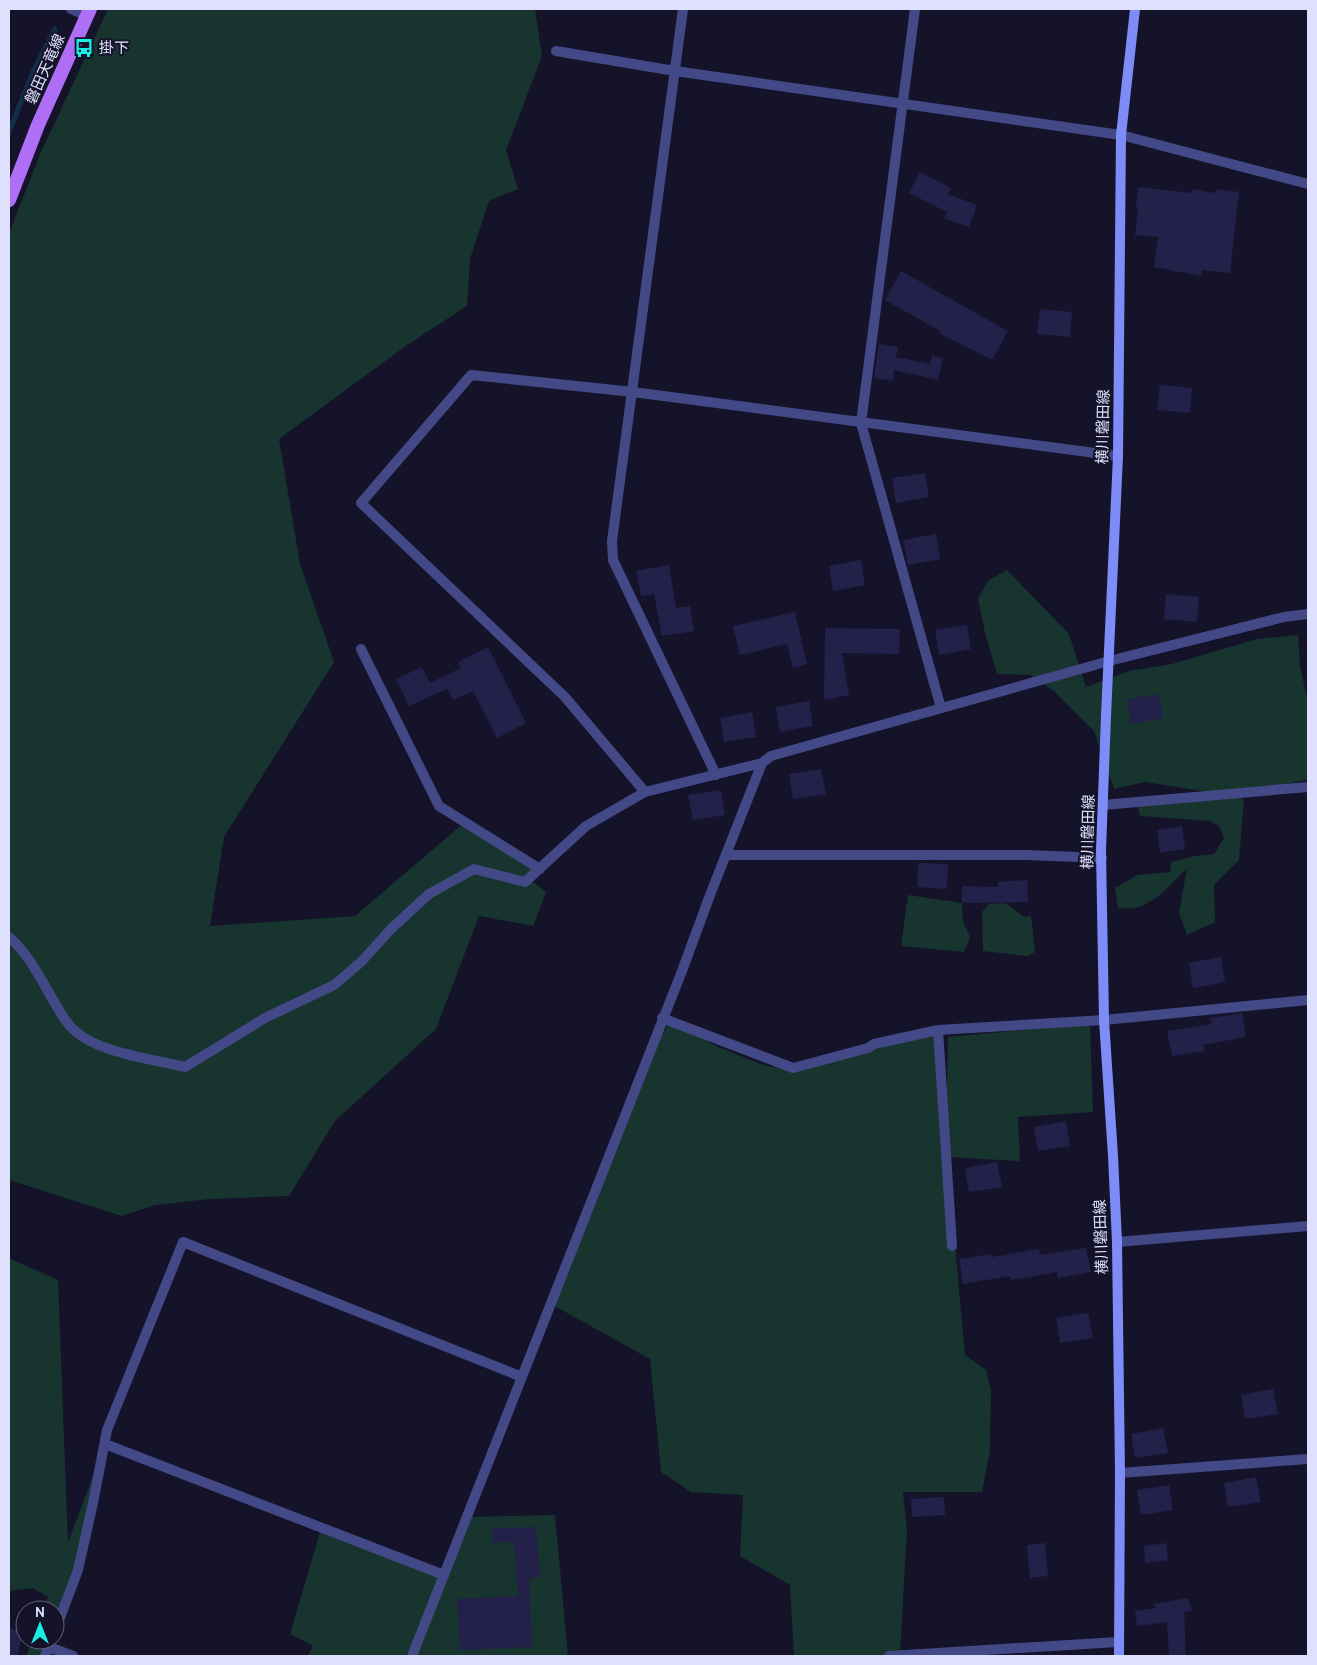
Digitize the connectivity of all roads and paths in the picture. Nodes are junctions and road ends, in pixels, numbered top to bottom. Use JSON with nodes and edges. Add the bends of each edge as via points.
{"nodes":[{"id":1,"x":71,"y":9,"type":"edge"},
{"id":2,"x":683,"y":9,"type":"edge"},
{"id":3,"x":915,"y":9,"type":"edge"},
{"id":4,"x":1135,"y":9,"type":"edge"},
{"id":5,"x":89,"y":12,"type":"edge"},
{"id":6,"x":556,"y":51,"type":"dead end"},
{"id":7,"x":675,"y":72,"type":"junction"},
{"id":8,"x":904,"y":103,"type":"junction"},
{"id":9,"x":1121,"y":135,"type":"junction"},
{"id":10,"x":1308,"y":184,"type":"edge"},
{"id":11,"x":9,"y":200,"type":"edge"},
{"id":12,"x":633,"y":392,"type":"junction"},
{"id":13,"x":861,"y":423,"type":"junction"},
{"id":14,"x":1118,"y":456,"type":"junction"},
{"id":15,"x":1308,"y":614,"type":"edge"},
{"id":16,"x":361,"y":649,"type":"dead end"},
{"id":17,"x":1109,"y":661,"type":"junction"},
{"id":18,"x":941,"y":708,"type":"junction"},
{"id":19,"x":762,"y":763,"type":"junction"},
{"id":20,"x":716,"y":774,"type":"junction"},
{"id":21,"x":1308,"y":787,"type":"edge"},
{"id":22,"x":645,"y":792,"type":"junction"},
{"id":23,"x":1103,"y":805,"type":"junction"},
{"id":24,"x":726,"y":855,"type":"junction"},
{"id":25,"x":1102,"y":858,"type":"junction"},
{"id":26,"x":540,"y":869,"type":"junction"},
{"id":27,"x":9,"y":937,"type":"edge"},
{"id":28,"x":1308,"y":1000,"type":"edge"},
{"id":29,"x":662,"y":1018,"type":"junction"},
{"id":30,"x":1104,"y":1020,"type":"junction"},
{"id":31,"x":938,"y":1030,"type":"junction"},
{"id":32,"x":1308,"y":1226,"type":"edge"},
{"id":33,"x":1117,"y":1242,"type":"junction"},
{"id":34,"x":952,"y":1246,"type":"dead end"},
{"id":35,"x":522,"y":1377,"type":"junction"},
{"id":36,"x":105,"y":1444,"type":"junction"},
{"id":37,"x":1308,"y":1459,"type":"edge"},
{"id":38,"x":1120,"y":1473,"type":"junction"},
{"id":39,"x":444,"y":1575,"type":"junction"},
{"id":40,"x":65,"y":1604,"type":"edge"},
{"id":41,"x":1118,"y":1642,"type":"junction"},
{"id":42,"x":54,"y":1650,"type":"edge"},
{"id":43,"x":73,"y":1656,"type":"edge"},
{"id":44,"x":412,"y":1656,"type":"edge"},
{"id":45,"x":889,"y":1656,"type":"edge"},
{"id":46,"x":1119,"y":1656,"type":"edge"}],
"edges":[{"from":1,"to":5,"type":"street"},
{"from":2,"to":7,"type":"street"},
{"from":3,"to":8,"type":"street"},
{"from":4,"to":9,"type":"main road","name":"横川磐田線"},
{"from":5,"to":11,"type":"main road","name":"磐田天竜線","via":[[38,125]]},
{"from":6,"to":7,"type":"street"},
{"from":7,"to":8,"type":"street"},
{"from":7,"to":12,"type":"street"},
{"from":8,"to":9,"type":"street"},
{"from":8,"to":13,"type":"street"},
{"from":9,"to":10,"type":"street"},
{"from":9,"to":14,"type":"main road","name":"横川磐田線"},
{"from":12,"to":13,"type":"street"},
{"from":12,"to":20,"type":"street","via":[[612,541],[613,560]]},
{"from":12,"to":22,"type":"street","via":[[471,374],[361,503],[565,697]]},
{"from":13,"to":14,"type":"street"},
{"from":13,"to":18,"type":"street"},
{"from":14,"to":17,"type":"main road","name":"横川磐田線"},
{"from":15,"to":17,"type":"street","via":[[1284,617]]},
{"from":16,"to":26,"type":"street","via":[[440,806]]},
{"from":17,"to":18,"type":"street"},
{"from":17,"to":23,"type":"main road","name":"横川磐田線"},
{"from":18,"to":19,"type":"street","via":[[771,756]]},
{"from":19,"to":20,"type":"street"},
{"from":19,"to":24,"type":"street"},
{"from":20,"to":22,"type":"street"},
{"from":21,"to":23,"type":"street"},
{"from":22,"to":26,"type":"street","via":[[586,826]]},
{"from":23,"to":25,"type":"main road","name":"横川磐田線"},
{"from":24,"to":25,"type":"street"},
{"from":24,"to":29,"type":"street"},
{"from":25,"to":30,"type":"main road","name":"横川磐田線"},
{"from":26,"to":27,"type":"street","via":[[525,882],[474,869],[429,894],[334,985],[265,1018],[185,1067],[106,1049],[74,1030],[57,1008],[37,971]]},
{"from":28,"to":30,"type":"street"},
{"from":29,"to":31,"type":"street","via":[[793,1068],[874,1044]]},
{"from":29,"to":35,"type":"street"},
{"from":30,"to":31,"type":"street"},
{"from":30,"to":33,"type":"main road","name":"横川磐田線"},
{"from":31,"to":34,"type":"street"},
{"from":32,"to":33,"type":"street"},
{"from":33,"to":38,"type":"main road","name":"横川磐田線"},
{"from":35,"to":36,"type":"street","via":[[183,1242],[107,1430]]},
{"from":35,"to":39,"type":"street"},
{"from":36,"to":39,"type":"street"},
{"from":36,"to":40,"type":"street","via":[[78,1570]]},
{"from":37,"to":38,"type":"street"},
{"from":38,"to":41,"type":"main road","name":"横川磐田線"},
{"from":39,"to":44,"type":"street"},
{"from":41,"to":45,"type":"street"},
{"from":41,"to":46,"type":"main road","name":"横川磐田線"},
{"from":42,"to":43,"type":"street"}]}
